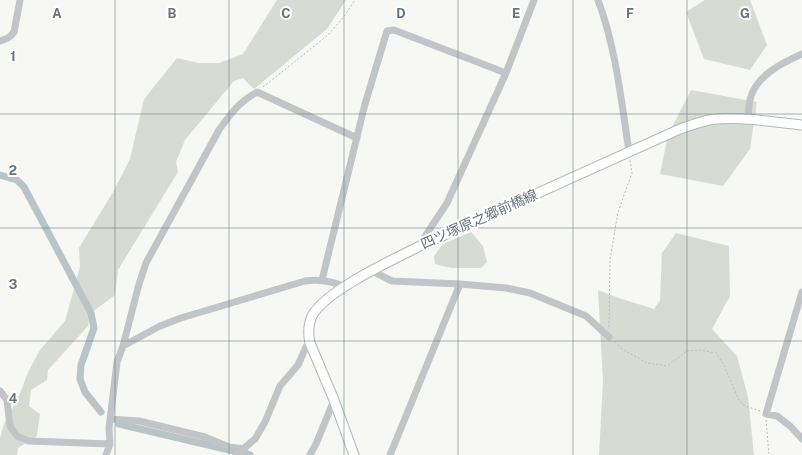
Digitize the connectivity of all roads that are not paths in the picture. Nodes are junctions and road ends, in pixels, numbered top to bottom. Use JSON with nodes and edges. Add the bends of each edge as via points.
{"nodes":[{"id":1,"x":20,"y":0,"type":"edge"},
{"id":2,"x":534,"y":0,"type":"edge"},
{"id":3,"x":598,"y":0,"type":"edge"},
{"id":4,"x":0,"y":40,"type":"edge"},
{"id":5,"x":802,"y":54,"type":"edge"},
{"id":6,"x":506,"y":73,"type":"junction"},
{"id":7,"x":748,"y":119,"type":"junction"},
{"id":8,"x":802,"y":125,"type":"edge"},
{"id":9,"x":357,"y":138,"type":"junction"},
{"id":10,"x":629,"y":151,"type":"junction"},
{"id":11,"x":418,"y":247,"type":"junction"},
{"id":12,"x":372,"y":271,"type":"junction"},
{"id":13,"x":322,"y":280,"type":"junction"},
{"id":14,"x":460,"y":284,"type":"junction"},
{"id":15,"x":345,"y":287,"type":"junction"},
{"id":16,"x":802,"y":292,"type":"edge"},
{"id":17,"x":609,"y":337,"type":"road end"},
{"id":18,"x":310,"y":343,"type":"junction"},
{"id":19,"x":123,"y":346,"type":"junction"},
{"id":20,"x":0,"y":391,"type":"edge"},
{"id":21,"x":334,"y":400,"type":"junction"},
{"id":22,"x":110,"y":418,"type":"junction"},
{"id":23,"x":802,"y":439,"type":"edge"},
{"id":24,"x":110,"y":444,"type":"junction"},
{"id":25,"x":245,"y":449,"type":"junction"},
{"id":26,"x":106,"y":455,"type":"edge"},
{"id":27,"x":236,"y":455,"type":"edge"},
{"id":28,"x":310,"y":455,"type":"edge"},
{"id":29,"x":354,"y":455,"type":"edge"},
{"id":30,"x":390,"y":455,"type":"edge"}],
"edges":[{"from":1,"to":4,"type":"street","via":[[14,32],[6,39]]},
{"from":2,"to":6,"type":"street"},
{"from":3,"to":10,"type":"street","via":[[614,59]]},
{"from":5,"to":7,"type":"street","via":[[766,74],[750,99]]},
{"from":6,"to":9,"type":"street","via":[[394,30],[387,31]]},
{"from":6,"to":11,"type":"street","via":[[447,203]]},
{"from":7,"to":8,"type":"main road","name":"四ツ塚原之郷前橋線"},
{"from":7,"to":10,"type":"main road","name":"四ツ塚原之郷前橋線","via":[[714,119],[692,125]]},
{"from":9,"to":13,"type":"street"},
{"from":9,"to":19,"type":"street","via":[[258,92],[243,100],[219,130],[146,263]]},
{"from":10,"to":11,"type":"main road","name":"四ツ塚原之郷前橋線"},
{"from":11,"to":12,"type":"main road","name":"四ツ塚原之郷前橋線"},
{"from":12,"to":14,"type":"street","via":[[392,281]]},
{"from":12,"to":15,"type":"main road","name":"四ツ塚原之郷前橋線"},
{"from":13,"to":15,"type":"street"},
{"from":13,"to":19,"type":"street","via":[[305,281],[181,318]]},
{"from":14,"to":17,"type":"street","via":[[530,293],[586,316]]},
{"from":14,"to":30,"type":"street"},
{"from":15,"to":18,"type":"main road","name":"四ツ塚原之郷前橋線","via":[[321,304],[312,315],[308,334]]},
{"from":16,"to":23,"type":"street","via":[[766,414],[777,416]]},
{"from":18,"to":21,"type":"main road","name":"四ツ塚原之郷前橋線"},
{"from":18,"to":25,"type":"street","via":[[306,346],[298,365],[280,386],[255,439]]},
{"from":19,"to":22,"type":"street","via":[[117,362]]},
{"from":20,"to":24,"type":"street","via":[[7,400],[10,426],[17,436],[28,441]]},
{"from":21,"to":28,"type":"street"},
{"from":21,"to":29,"type":"main road","name":"四ツ塚原之郷前橋線"},
{"from":22,"to":24,"type":"street"},
{"from":22,"to":25,"type":"street","via":[[139,421],[205,437],[229,447]]},
{"from":24,"to":26,"type":"street"},
{"from":25,"to":27,"type":"street"}]}
